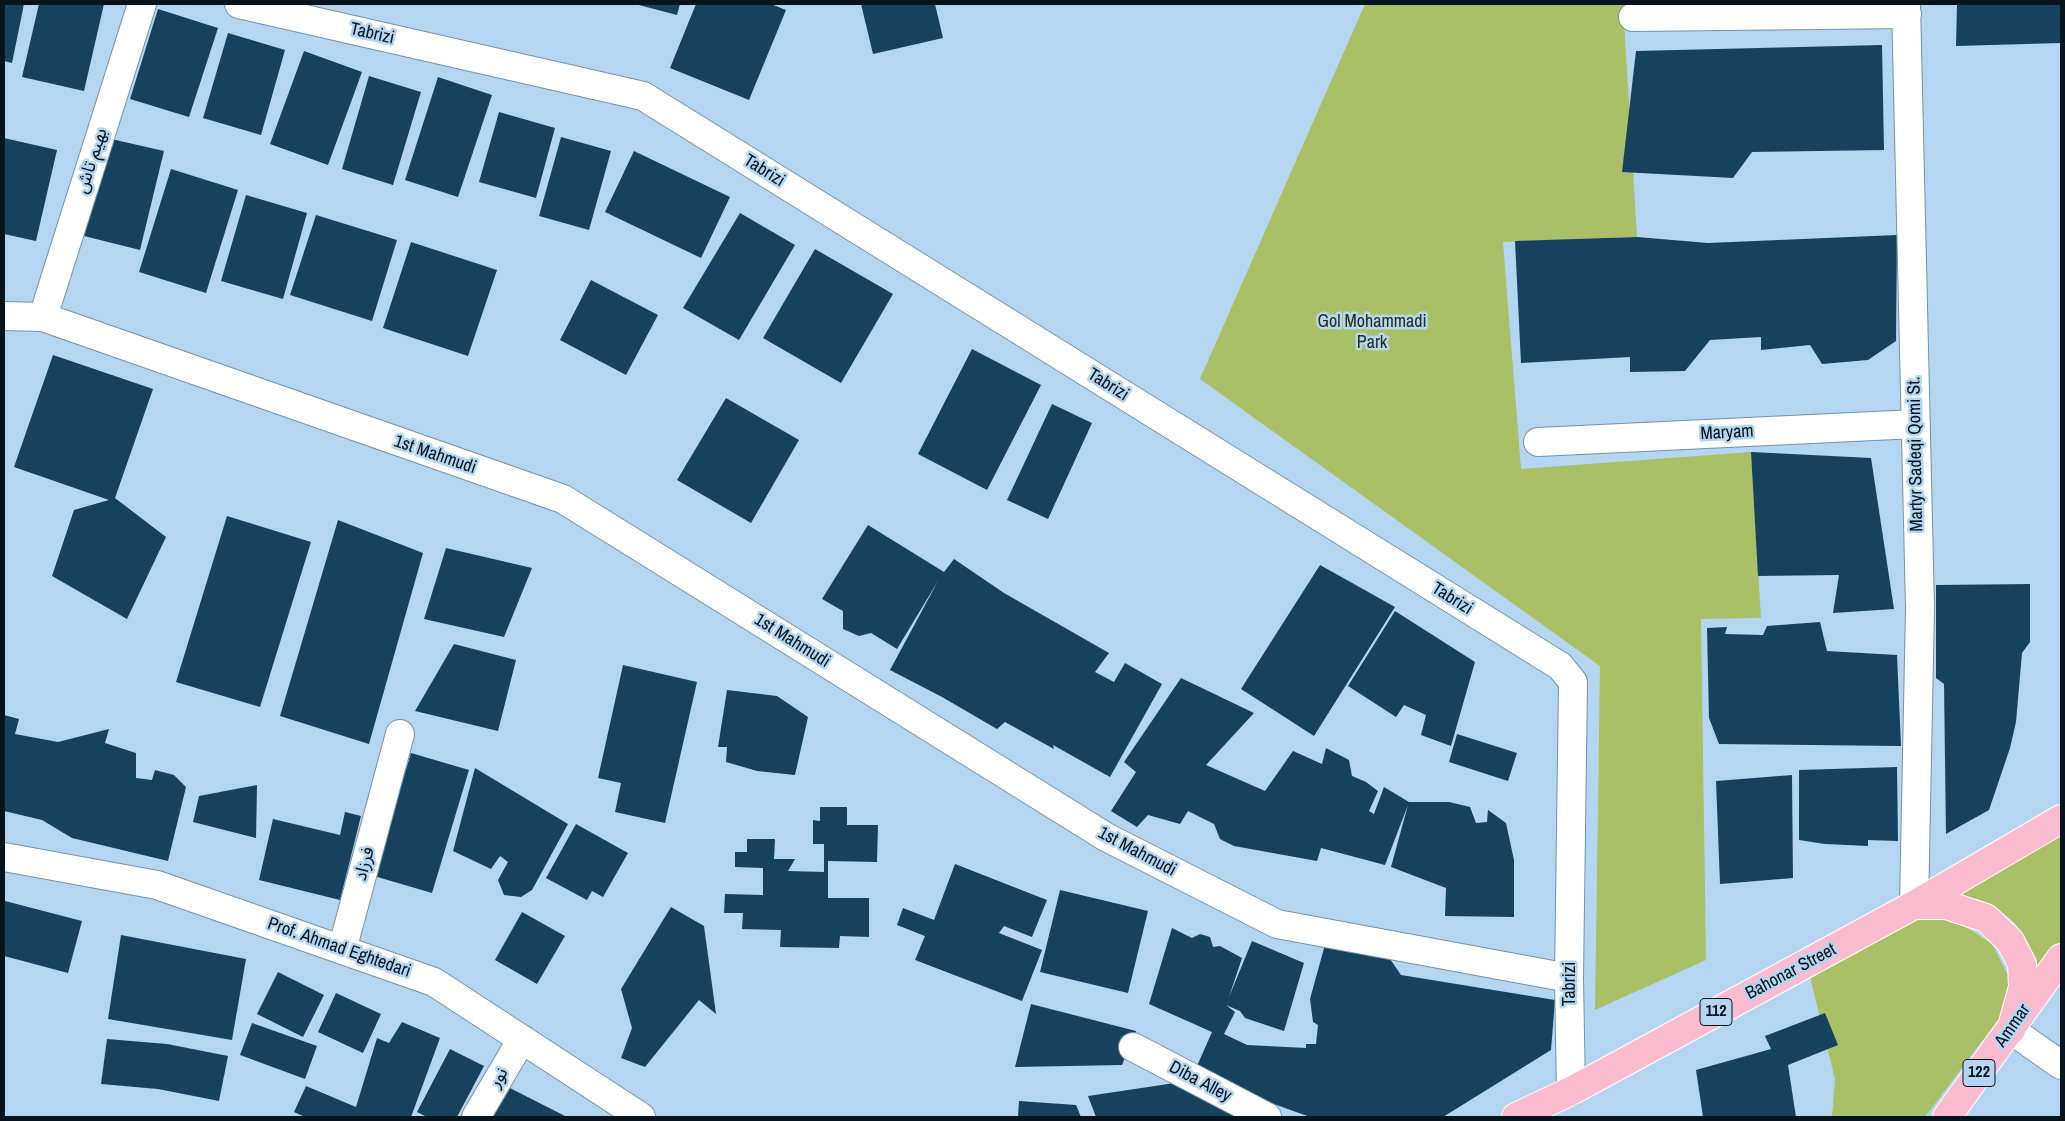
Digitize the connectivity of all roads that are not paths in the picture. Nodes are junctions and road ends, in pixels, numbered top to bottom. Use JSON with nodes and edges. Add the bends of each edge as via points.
{"nodes":[{"id":1,"x":142,"y":4,"type":"edge"},
{"id":2,"x":239,"y":4,"type":"edge"},
{"id":3,"x":1906,"y":9,"type":"edge"},
{"id":4,"x":1633,"y":17,"type":"dead end"},
{"id":5,"x":4,"y":316,"type":"edge"},
{"id":6,"x":42,"y":318,"type":"junction"},
{"id":7,"x":1916,"y":424,"type":"junction"},
{"id":8,"x":1538,"y":442,"type":"dead end"},
{"id":9,"x":400,"y":734,"type":"dead end"},
{"id":10,"x":2061,"y":820,"type":"edge"},
{"id":11,"x":4,"y":857,"type":"edge"},
{"id":12,"x":1914,"y":905,"type":"junction"},
{"id":13,"x":342,"y":950,"type":"junction"},
{"id":14,"x":2061,"y":958,"type":"edge"},
{"id":15,"x":1569,"y":978,"type":"junction"},
{"id":16,"x":2011,"y":1030,"type":"junction"},
{"id":17,"x":522,"y":1039,"type":"junction"},
{"id":18,"x":1133,"y":1047,"type":"dead end"},
{"id":19,"x":2061,"y":1064,"type":"edge"},
{"id":20,"x":1571,"y":1090,"type":"junction"},
{"id":21,"x":476,"y":1117,"type":"edge"},
{"id":22,"x":641,"y":1117,"type":"edge"},
{"id":23,"x":1267,"y":1117,"type":"edge"},
{"id":24,"x":1516,"y":1117,"type":"edge"},
{"id":25,"x":1947,"y":1117,"type":"edge"}],
"edges":[{"from":1,"to":6,"type":"street","name":"بهیم تاش"},
{"from":2,"to":15,"type":"street","name":"Tabrizi","via":[[643,96],[1560,666],[1573,682]]},
{"from":3,"to":4,"type":"street"},
{"from":3,"to":7,"type":"street","name":"Martyr Sadeqi Qomi St."},
{"from":5,"to":6,"type":"street","name":"1st Mahmudi"},
{"from":6,"to":15,"type":"street","name":"1st Mahmudi","via":[[563,499],[1106,837],[1277,924]]},
{"from":7,"to":8,"type":"street","name":"Maryam"},
{"from":7,"to":12,"type":"street","name":"Martyr Sadeqi Qomi St.","via":[[1920,608]]},
{"from":9,"to":13,"type":"street","name":"فرزاد"},
{"from":10,"to":12,"type":"main road","name":"Bahonar Street","number":"112"},
{"from":11,"to":13,"type":"street","name":"Prof. Ahmad Eghtedari","via":[[157,885]]},
{"from":12,"to":16,"type":"main road","number":"112","via":[[1946,905],[1986,918],[2010,941],[2022,964],[2023,987]]},
{"from":12,"to":20,"type":"main road","name":"Bahonar Street","number":"112"},
{"from":13,"to":17,"type":"street","name":"Prof. Ahmad Eghtedari","via":[[434,982]]},
{"from":14,"to":16,"type":"main road","name":"Ammar","number":"122"},
{"from":15,"to":20,"type":"street","name":"Tabrizi"},
{"from":16,"to":19,"type":"street"},
{"from":16,"to":25,"type":"main road","name":"Ammar","number":"122"},
{"from":17,"to":21,"type":"street","name":"نور"},
{"from":17,"to":22,"type":"street","name":"Prof. Ahmad Eghtedari"},
{"from":18,"to":23,"type":"street","name":"Diba Alley"},
{"from":20,"to":24,"type":"main road","name":"Bahonar Street","number":"112"}]}
